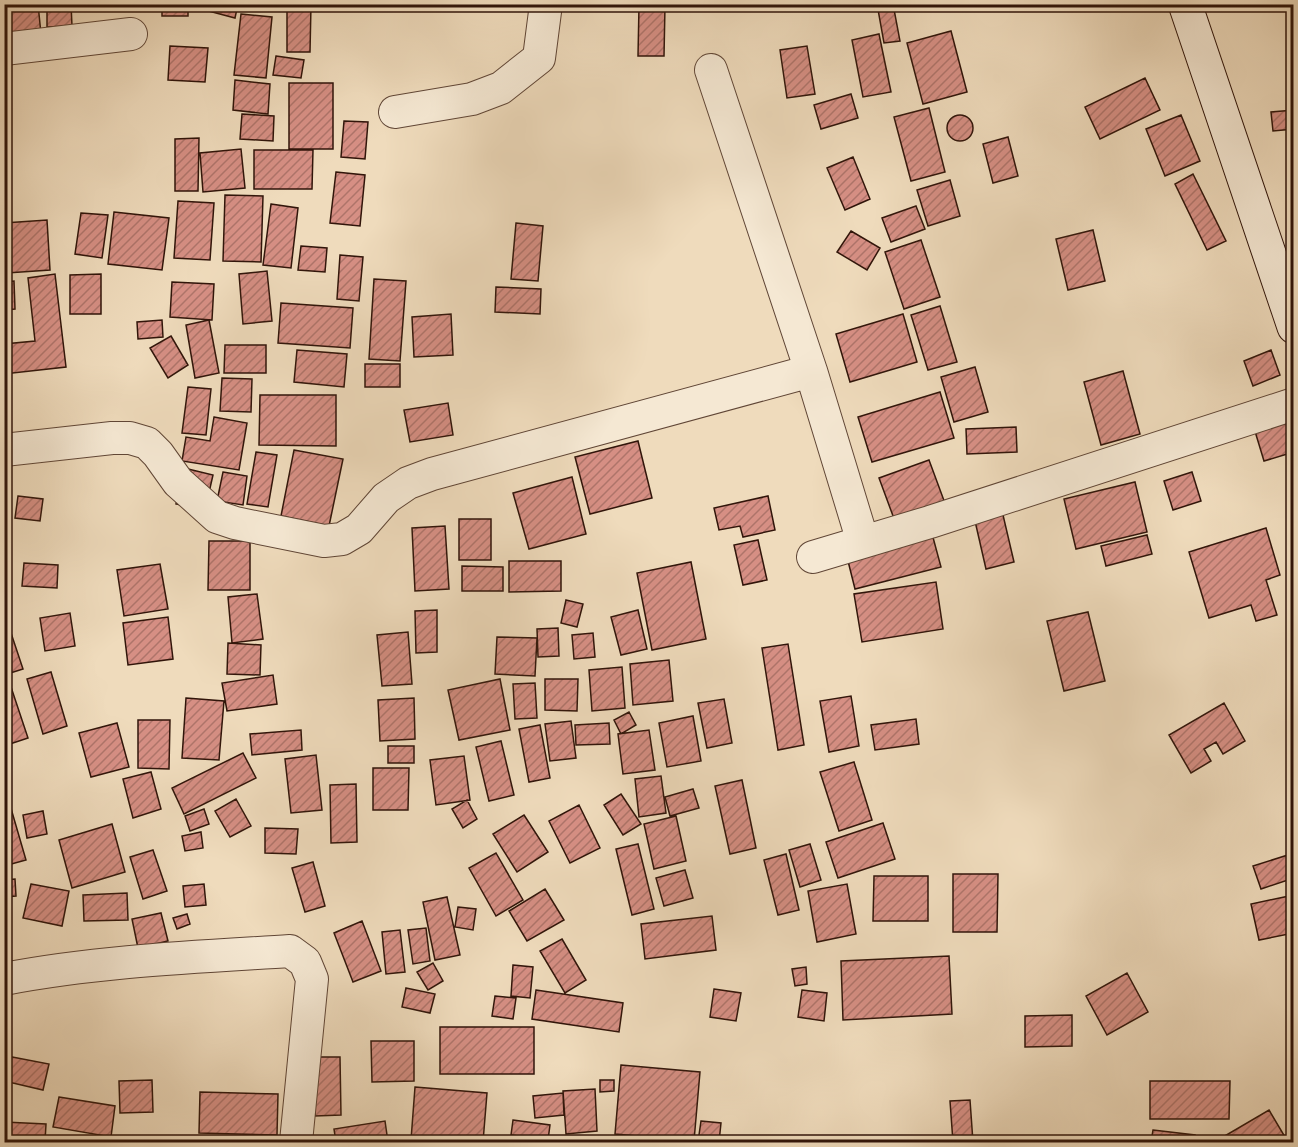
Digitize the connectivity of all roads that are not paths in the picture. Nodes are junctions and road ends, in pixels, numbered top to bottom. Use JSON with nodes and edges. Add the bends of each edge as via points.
{"nodes":[{"id":1,"x":546,"y":4,"type":"edge"},
{"id":2,"x":1185,"y":4,"type":"edge"},
{"id":3,"x":130,"y":34,"type":"dead end"},
{"id":4,"x":4,"y":49,"type":"edge"},
{"id":5,"x":711,"y":70,"type":"dead end"},
{"id":6,"x":395,"y":112,"type":"dead end"},
{"id":7,"x":1282,"y":263,"type":"edge"},
{"id":8,"x":1293,"y":327,"type":"edge"},
{"id":9,"x":811,"y":371,"type":"junction"},
{"id":10,"x":1293,"y":404,"type":"edge"},
{"id":11,"x":4,"y":450,"type":"edge"},
{"id":12,"x":863,"y":542,"type":"junction"},
{"id":13,"x":813,"y":556,"type":"dead end"},
{"id":14,"x":4,"y":979,"type":"edge"},
{"id":15,"x":296,"y":1143,"type":"edge"}],
"edges":[{"from":1,"to":6,"type":"street","via":[[539,58],[501,88],[472,99]]},
{"from":2,"to":7,"type":"main road"},
{"from":3,"to":4,"type":"street"},
{"from":5,"to":9,"type":"street"},
{"from":7,"to":8,"type":"main road"},
{"from":9,"to":11,"type":"street","via":[[432,474],[408,483],[386,498],[359,529],[342,539],[324,541],[217,517],[178,482],[147,443],[130,438]]},
{"from":9,"to":12,"type":"street"},
{"from":10,"to":12,"type":"street"},
{"from":12,"to":13,"type":"street"},
{"from":14,"to":15,"type":"street","via":[[160,960],[290,951],[305,962],[312,979]]}]}
